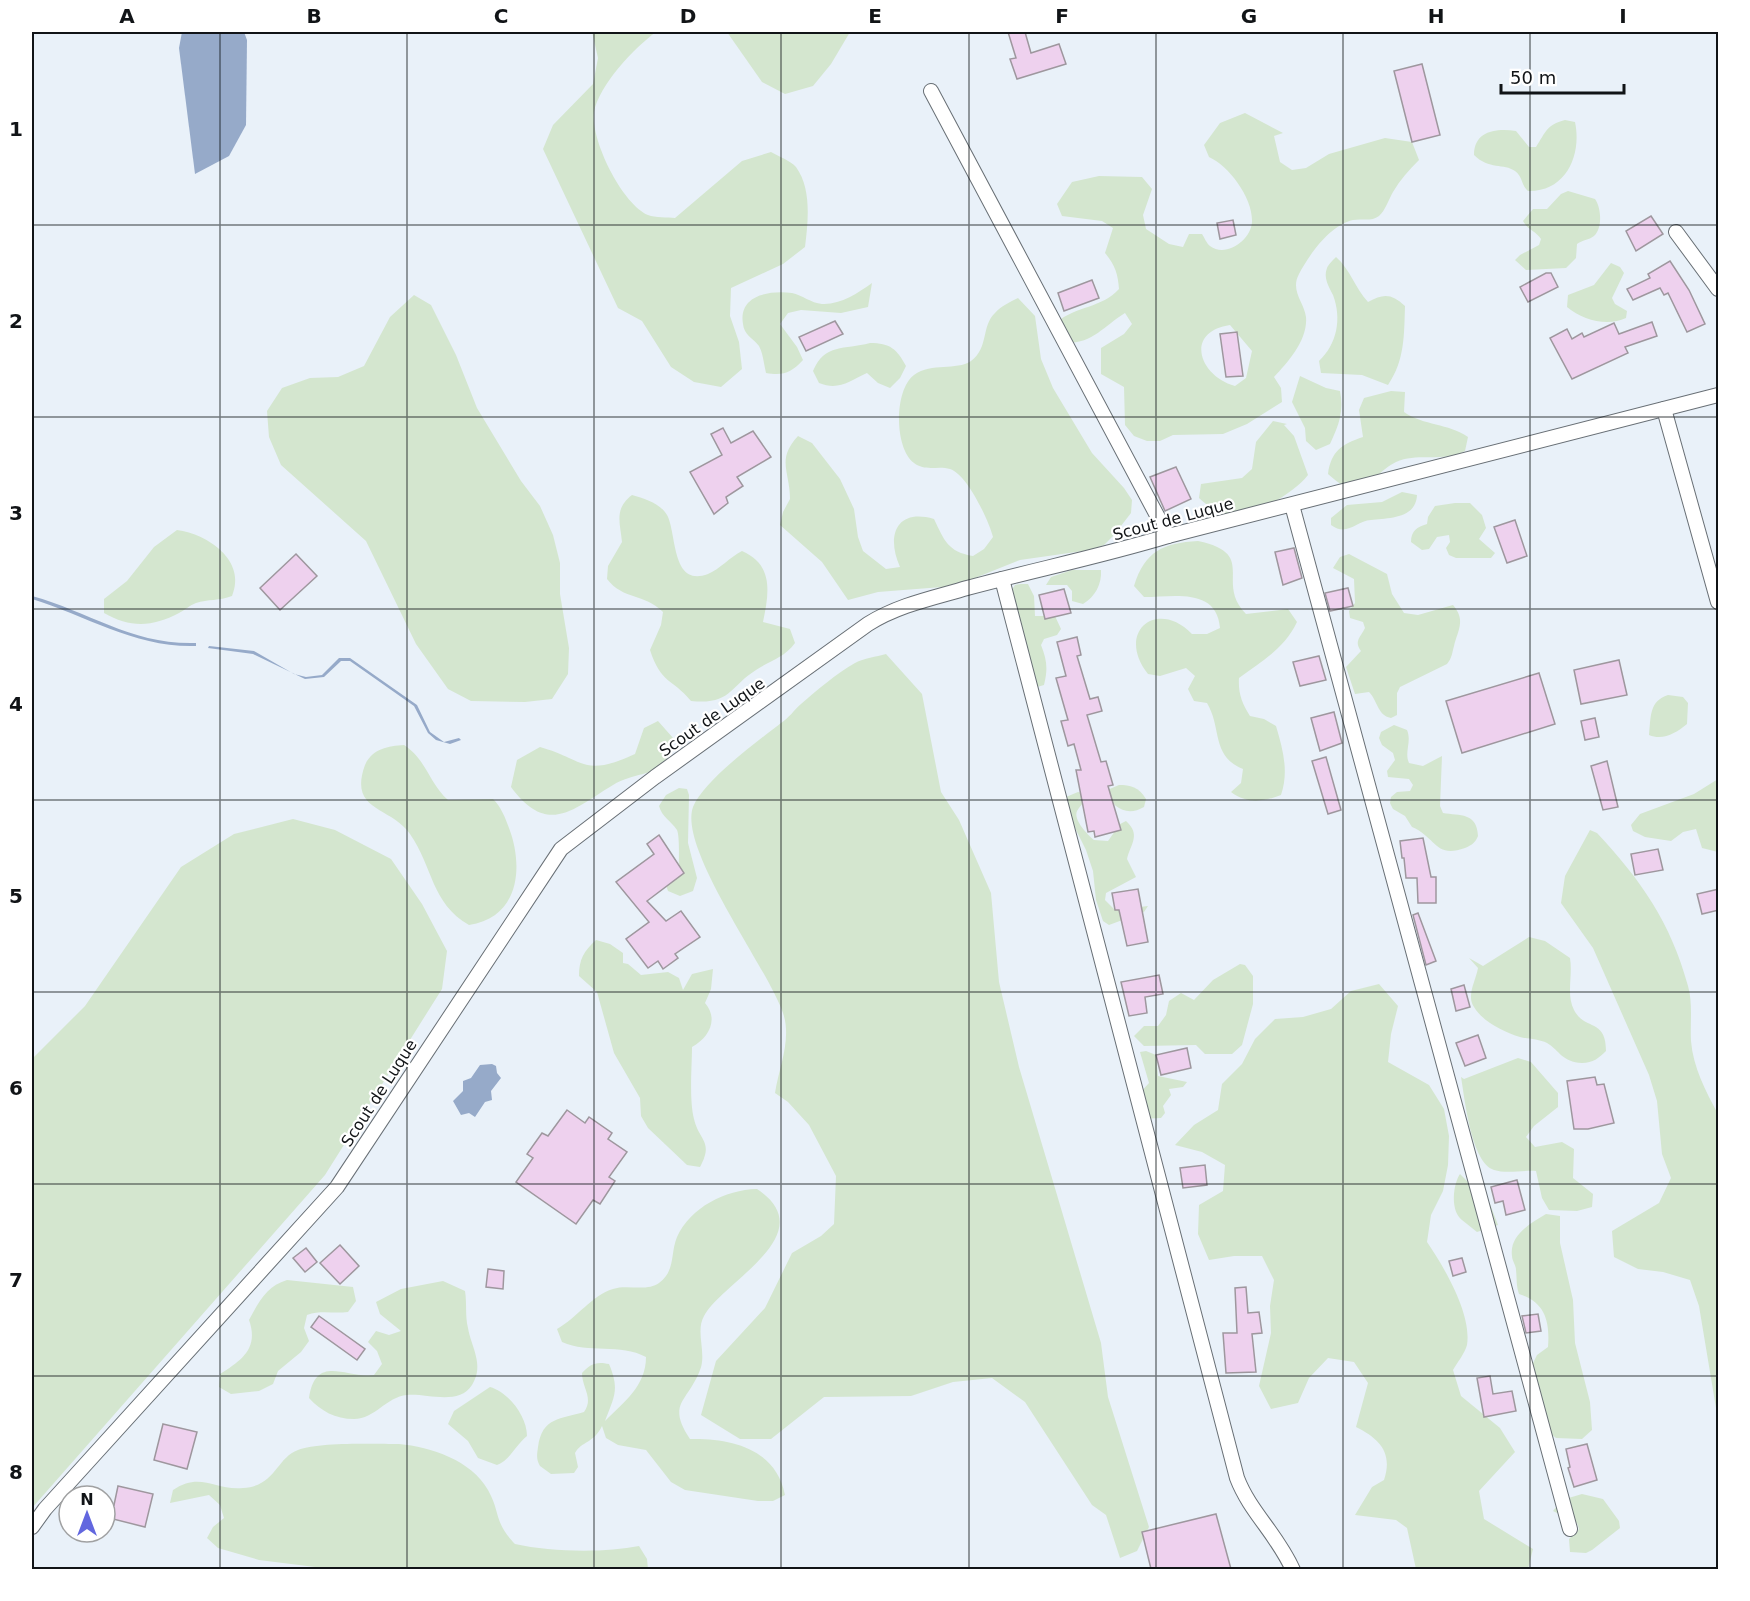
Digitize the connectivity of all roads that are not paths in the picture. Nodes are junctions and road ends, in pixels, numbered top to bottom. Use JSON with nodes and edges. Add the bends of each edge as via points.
{"nodes":[{"id":1,"x":931,"y":91,"type":"dead end"},
{"id":2,"x":1676,"y":232,"type":"dead end"},
{"id":3,"x":1719,"y":289,"type":"edge"},
{"id":4,"x":1719,"y":395,"type":"edge"},
{"id":5,"x":1665,"y":409,"type":"junction"},
{"id":6,"x":1292,"y":505,"type":"junction"},
{"id":7,"x":1168,"y":536,"type":"junction"},
{"id":8,"x":1002,"y":579,"type":"junction"},
{"id":9,"x":1719,"y":602,"type":"edge"},
{"id":10,"x":32,"y":1527,"type":"edge"},
{"id":11,"x":1570,"y":1529,"type":"dead end"},
{"id":12,"x":1293,"y":1569,"type":"edge"}],
"edges":[{"from":1,"to":7,"type":"street"},
{"from":2,"to":3,"type":"street"},
{"from":4,"to":5,"type":"street","name":"Scout de Luque"},
{"from":5,"to":6,"type":"street","name":"Scout de Luque"},
{"from":5,"to":9,"type":"street"},
{"from":6,"to":7,"type":"street","name":"Scout de Luque"},
{"from":6,"to":11,"type":"street"},
{"from":7,"to":8,"type":"street","name":"Scout de Luque"},
{"from":8,"to":10,"type":"street","name":"Scout de Luque","via":[[884,614],[561,849],[337,1186]]},
{"from":8,"to":12,"type":"street","via":[[1237,1478],[1245,1497],[1273,1532]]}]}
